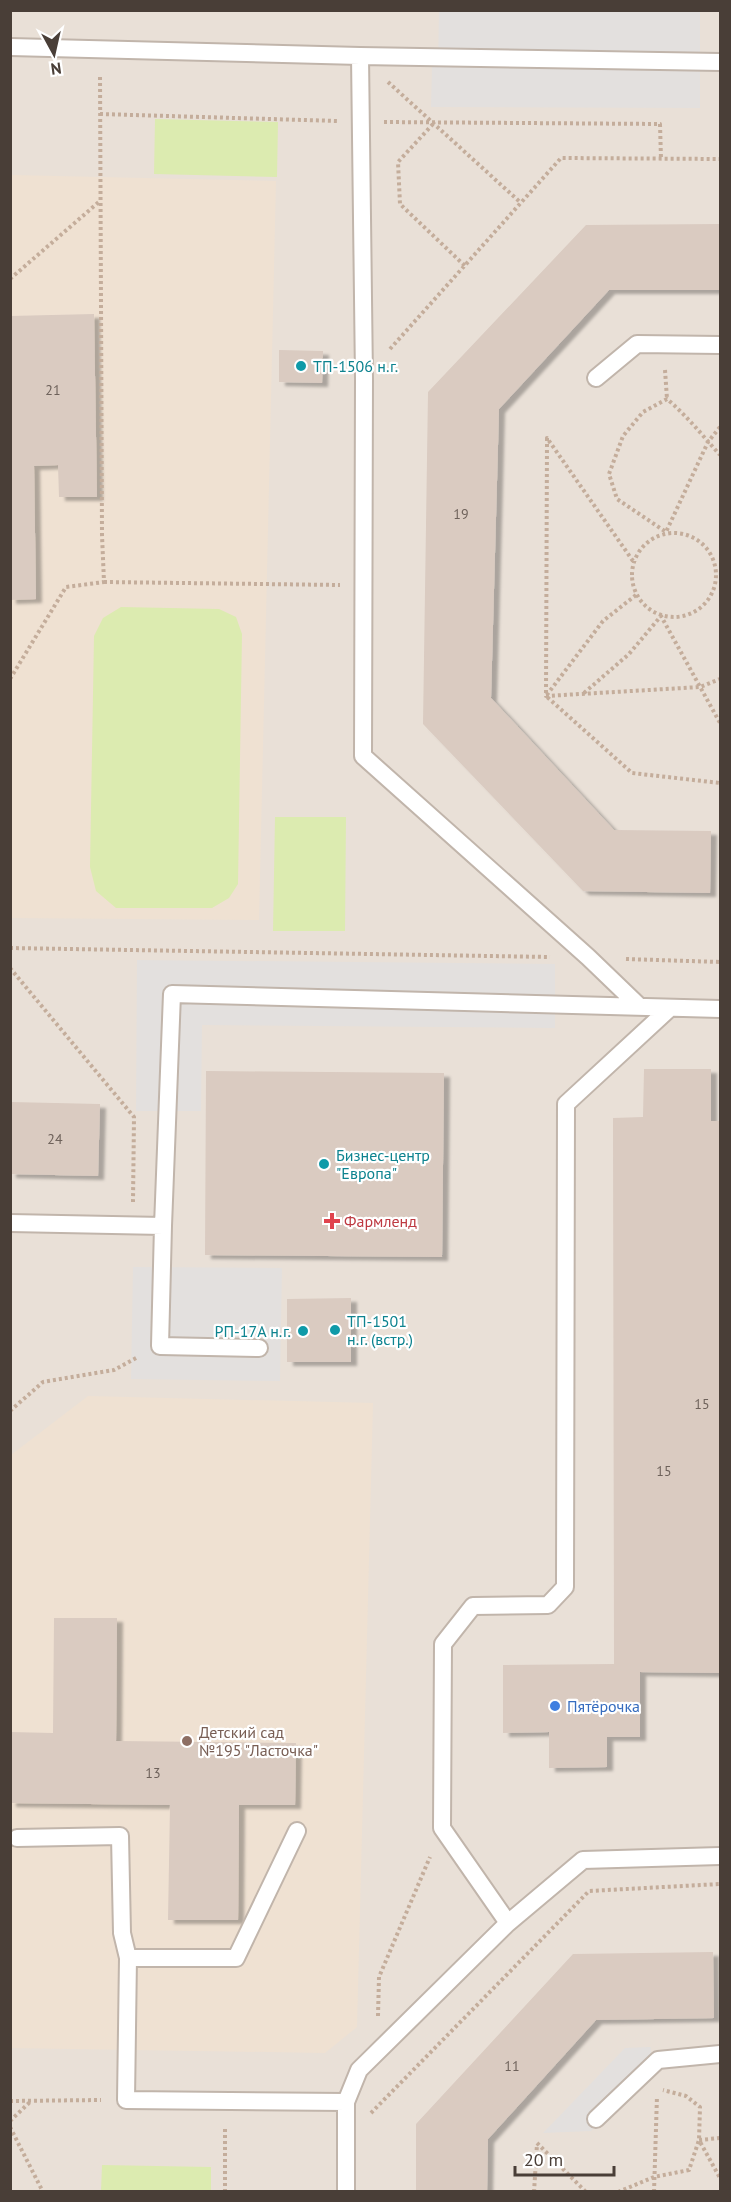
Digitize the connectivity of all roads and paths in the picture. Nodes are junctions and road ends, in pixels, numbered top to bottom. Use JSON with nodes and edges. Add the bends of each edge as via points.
{"nodes":[{"id":1,"x":10,"y":47,"type":"edge"},
{"id":2,"x":100,"y":49,"type":"junction"},
{"id":3,"x":360,"y":56,"type":"junction"},
{"id":4,"x":720,"y":62,"type":"edge"},
{"id":5,"x":100,"y":114,"type":"junction"},
{"id":6,"x":361,"y":122,"type":"junction"},
{"id":7,"x":434,"y":124,"type":"junction"},
{"id":8,"x":661,"y":159,"type":"junction"},
{"id":9,"x":720,"y":159,"type":"edge"},
{"id":10,"x":101,"y":201,"type":"junction"},
{"id":11,"x":521,"y":203,"type":"junction"},
{"id":12,"x":465,"y":266,"type":"junction"},
{"id":13,"x":10,"y":279,"type":"edge"},
{"id":14,"x":720,"y":345,"type":"edge"},
{"id":15,"x":364,"y":378,"type":"junction"},
{"id":16,"x":596,"y":378,"type":"dead end"},
{"id":17,"x":720,"y":428,"type":"edge"},
{"id":18,"x":708,"y":442,"type":"junction"},
{"id":19,"x":720,"y":455,"type":"edge"},
{"id":20,"x":666,"y":532,"type":"junction"},
{"id":21,"x":633,"y":561,"type":"junction"},
{"id":22,"x":104,"y":582,"type":"junction"},
{"id":23,"x":364,"y":585,"type":"junction"},
{"id":24,"x":715,"y":588,"type":"junction"},
{"id":25,"x":720,"y":590,"type":"edge"},
{"id":26,"x":636,"y":595,"type":"junction"},
{"id":27,"x":661,"y":616,"type":"junction"},
{"id":28,"x":10,"y":679,"type":"edge"},
{"id":29,"x":720,"y":679,"type":"edge"},
{"id":30,"x":700,"y":687,"type":"junction"},
{"id":31,"x":584,"y":693,"type":"junction"},
{"id":32,"x":546,"y":696,"type":"junction"},
{"id":33,"x":720,"y":723,"type":"edge"},
{"id":34,"x":720,"y":783,"type":"edge"},
{"id":35,"x":10,"y":948,"type":"edge"},
{"id":36,"x":588,"y":957,"type":"junction"},
{"id":37,"x":720,"y":962,"type":"edge"},
{"id":38,"x":10,"y":968,"type":"edge"},
{"id":39,"x":640,"y":1007,"type":"junction"},
{"id":40,"x":670,"y":1008,"type":"junction"},
{"id":41,"x":720,"y":1009,"type":"edge"},
{"id":42,"x":10,"y":1223,"type":"edge"},
{"id":43,"x":132,"y":1225,"type":"junction"},
{"id":44,"x":163,"y":1226,"type":"junction"},
{"id":45,"x":160,"y":1346,"type":"junction"},
{"id":46,"x":259,"y":1348,"type":"dead end"},
{"id":47,"x":10,"y":1411,"type":"edge"},
{"id":48,"x":442,"y":1828,"type":"junction"},
{"id":49,"x":297,"y":1831,"type":"dead end"},
{"id":50,"x":17,"y":1838,"type":"dead end"},
{"id":51,"x":720,"y":1856,"type":"edge"},
{"id":52,"x":720,"y":1884,"type":"edge"},
{"id":53,"x":508,"y":1923,"type":"junction"},
{"id":54,"x":128,"y":1958,"type":"junction"},
{"id":55,"x":376,"y":2054,"type":"junction"},
{"id":56,"x":720,"y":2054,"type":"edge"},
{"id":57,"x":126,"y":2100,"type":"junction"},
{"id":58,"x":10,"y":2101,"type":"edge"},
{"id":59,"x":32,"y":2101,"type":"junction"},
{"id":60,"x":225,"y":2101,"type":"junction"},
{"id":61,"x":345,"y":2102,"type":"junction"},
{"id":62,"x":364,"y":2119,"type":"dead end"},
{"id":63,"x":596,"y":2119,"type":"dead end"},
{"id":64,"x":10,"y":2121,"type":"edge"},
{"id":65,"x":10,"y":2127,"type":"edge"},
{"id":66,"x":720,"y":2138,"type":"edge"},
{"id":67,"x":699,"y":2140,"type":"junction"},
{"id":68,"x":654,"y":2177,"type":"junction"},
{"id":69,"x":720,"y":2178,"type":"edge"},
{"id":70,"x":43,"y":2192,"type":"edge"},
{"id":71,"x":225,"y":2192,"type":"edge"},
{"id":72,"x":346,"y":2192,"type":"edge"},
{"id":73,"x":534,"y":2192,"type":"edge"},
{"id":74,"x":586,"y":2192,"type":"edge"},
{"id":75,"x":618,"y":2192,"type":"edge"},
{"id":76,"x":654,"y":2192,"type":"edge"}],
"edges":[{"from":1,"to":2,"type":"lane"},
{"from":2,"to":3,"type":"lane"},
{"from":2,"to":5,"type":"path"},
{"from":3,"to":4,"type":"lane"},
{"from":3,"to":6,"type":"lane"},
{"from":3,"to":7,"type":"path"},
{"from":5,"to":6,"type":"path"},
{"from":5,"to":10,"type":"path"},
{"from":6,"to":7,"type":"path"},
{"from":6,"to":15,"type":"lane"},
{"from":7,"to":8,"type":"path","via":[[660,124]]},
{"from":7,"to":11,"type":"path"},
{"from":7,"to":12,"type":"path","via":[[398,162],[400,204]]},
{"from":8,"to":9,"type":"path"},
{"from":8,"to":11,"type":"path","via":[[561,158]]},
{"from":10,"to":13,"type":"path"},
{"from":10,"to":22,"type":"path"},
{"from":11,"to":12,"type":"path"},
{"from":12,"to":15,"type":"path"},
{"from":14,"to":16,"type":"lane","via":[[637,344]]},
{"from":15,"to":23,"type":"lane"},
{"from":17,"to":18,"type":"path"},
{"from":18,"to":19,"type":"path"},
{"from":18,"to":20,"type":"path"},
{"from":18,"to":20,"type":"path","via":[[667,399],[643,412],[623,436],[609,474],[617,499]]},
{"from":20,"to":21,"type":"path","via":[[646,542]]},
{"from":20,"to":24,"type":"path","via":[[687,534],[706,546],[716,566]]},
{"from":21,"to":26,"type":"path","via":[[631,579]]},
{"from":21,"to":32,"type":"path","via":[[547,438]]},
{"from":22,"to":23,"type":"path"},
{"from":22,"to":28,"type":"path","via":[[66,586]]},
{"from":23,"to":36,"type":"lane","via":[[363,756]]},
{"from":24,"to":25,"type":"path"},
{"from":24,"to":27,"type":"path","via":[[703,607],[683,617]]},
{"from":26,"to":27,"type":"path"},
{"from":26,"to":32,"type":"path","via":[[603,621]]},
{"from":27,"to":30,"type":"path"},
{"from":27,"to":31,"type":"path","via":[[628,654]]},
{"from":29,"to":30,"type":"path"},
{"from":30,"to":31,"type":"path"},
{"from":30,"to":33,"type":"path"},
{"from":31,"to":32,"type":"path"},
{"from":32,"to":34,"type":"path","via":[[632,772]]},
{"from":35,"to":36,"type":"path"},
{"from":36,"to":37,"type":"path"},
{"from":36,"to":39,"type":"lane"},
{"from":38,"to":43,"type":"path","via":[[134,1118]]},
{"from":39,"to":40,"type":"lane"},
{"from":39,"to":44,"type":"lane","via":[[172,994]]},
{"from":40,"to":41,"type":"lane"},
{"from":40,"to":48,"type":"lane","via":[[566,1104],[565,1587],[548,1605],[473,1606],[443,1644]]},
{"from":42,"to":43,"type":"lane"},
{"from":43,"to":44,"type":"lane"},
{"from":44,"to":45,"type":"lane"},
{"from":45,"to":46,"type":"lane"},
{"from":45,"to":47,"type":"path","via":[[114,1370],[43,1382]]},
{"from":48,"to":53,"type":"lane"},
{"from":48,"to":55,"type":"path","via":[[379,1977]]},
{"from":49,"to":54,"type":"lane","via":[[236,1958]]},
{"from":50,"to":54,"type":"lane","via":[[120,1836],[122,1933]]},
{"from":51,"to":53,"type":"lane","via":[[583,1860]]},
{"from":52,"to":62,"type":"path","via":[[589,1891]]},
{"from":53,"to":55,"type":"lane"},
{"from":54,"to":57,"type":"lane"},
{"from":55,"to":61,"type":"lane","via":[[359,2070]]},
{"from":56,"to":63,"type":"lane","via":[[658,2060]]},
{"from":57,"to":59,"type":"path"},
{"from":57,"to":60,"type":"lane"},
{"from":58,"to":59,"type":"path"},
{"from":59,"to":64,"type":"path"},
{"from":60,"to":61,"type":"lane"},
{"from":60,"to":71,"type":"path"},
{"from":61,"to":72,"type":"lane"},
{"from":65,"to":70,"type":"path"},
{"from":66,"to":67,"type":"path"},
{"from":67,"to":68,"type":"path","via":[[689,2170]]},
{"from":67,"to":68,"type":"path","via":[[700,2107],[686,2096],[657,2088]]},
{"from":67,"to":69,"type":"path"},
{"from":68,"to":75,"type":"path"},
{"from":68,"to":76,"type":"path"},
{"from":73,"to":74,"type":"path","via":[[537,2143]]}]}
